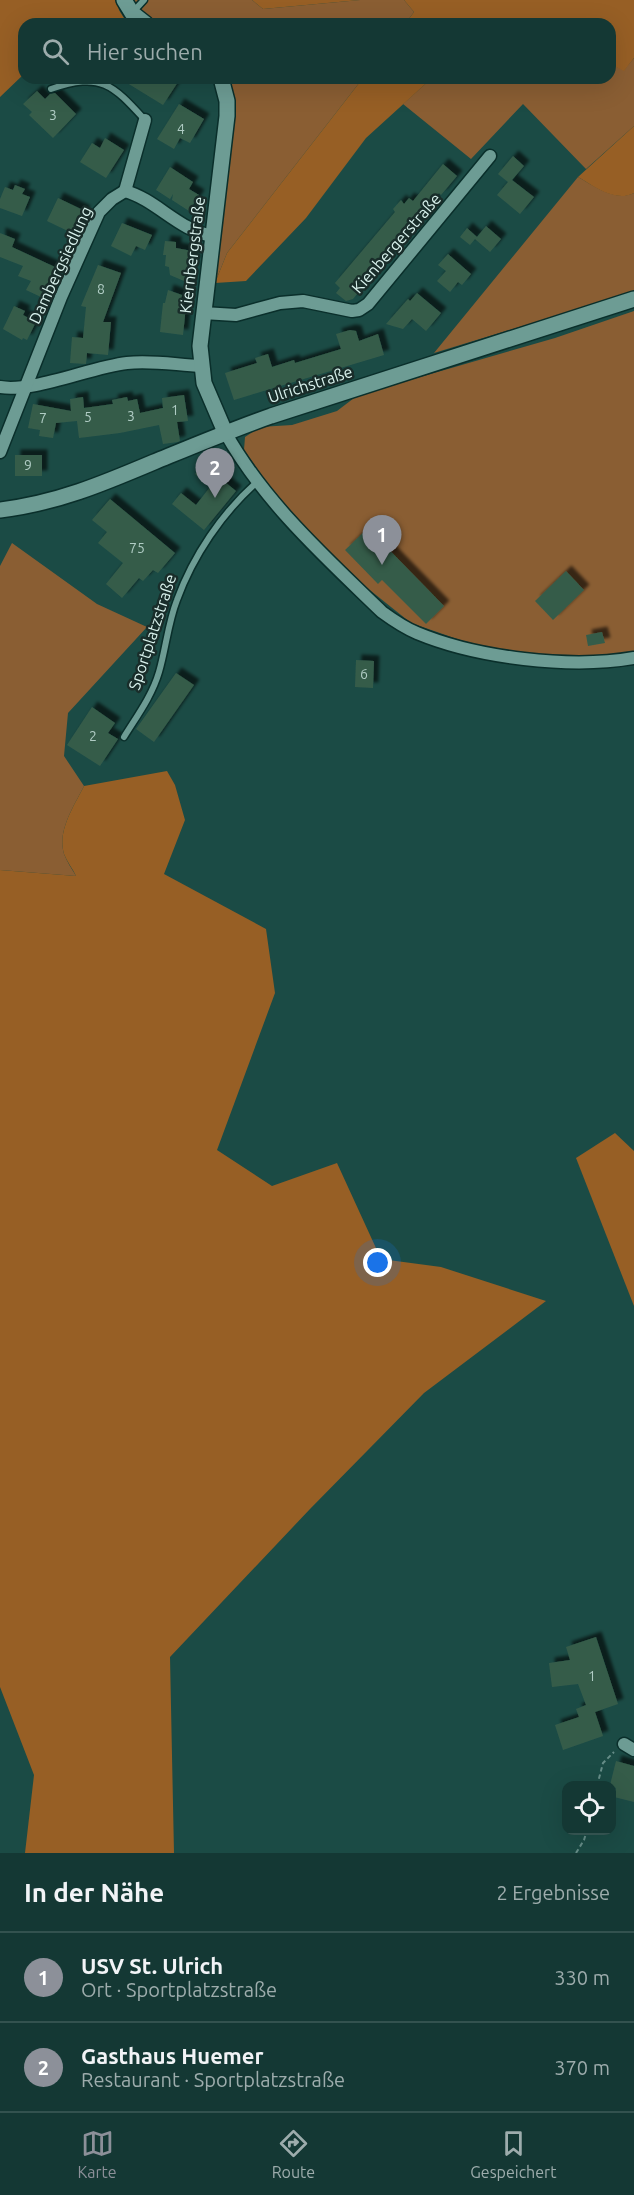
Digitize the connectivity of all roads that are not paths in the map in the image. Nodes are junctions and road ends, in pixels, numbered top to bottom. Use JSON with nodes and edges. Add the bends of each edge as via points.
{"nodes":[{"id":1,"x":144,"y":0,"type":"edge"},
{"id":2,"x":128,"y":6,"type":"edge"},
{"id":3,"x":140,"y":18,"type":"edge"},
{"id":4,"x":66,"y":84,"type":"edge"},
{"id":5,"x":104,"y":84,"type":"edge"},
{"id":6,"x":223,"y":84,"type":"edge"},
{"id":7,"x":51,"y":89,"type":"dead end"},
{"id":8,"x":145,"y":120,"type":"joint"},
{"id":9,"x":490,"y":156,"type":"dead end"},
{"id":10,"x":125,"y":191,"type":"junction"},
{"id":11,"x":213,"y":236,"type":"junction"},
{"id":12,"x":634,"y":299,"type":"edge"},
{"id":13,"x":203,"y":313,"type":"junction"},
{"id":14,"x":201,"y":366,"type":"junction"},
{"id":15,"x":0,"y":387,"type":"edge"},
{"id":16,"x":25,"y":387,"type":"junction"},
{"id":17,"x":225,"y":432,"type":"junction"},
{"id":18,"x":0,"y":452,"type":"edge"},
{"id":19,"x":257,"y":482,"type":"junction"},
{"id":20,"x":0,"y":510,"type":"edge"},
{"id":21,"x":634,"y":658,"type":"edge"},
{"id":22,"x":124,"y":737,"type":"dead end"}],
"edges":[{"from":1,"to":2,"type":"lane"},
{"from":2,"to":3,"type":"street"},
{"from":4,"to":7,"type":"lane"},
{"from":5,"to":8,"type":"lane"},
{"from":6,"to":11,"type":"street","name":"Kiernbergstraße","via":[[227,116]]},
{"from":8,"to":10,"type":"street"},
{"from":9,"to":13,"type":"street","name":"Kienbergerstraße","via":[[368,304],[359,309],[303,301],[236,315]]},
{"from":10,"to":11,"type":"street","via":[[137,194],[194,231]]},
{"from":10,"to":16,"type":"street","name":"Dambergsiedlung","via":[[99,213]]},
{"from":11,"to":13,"type":"street","name":"Kiernbergstraße"},
{"from":12,"to":17,"type":"street","name":"Ulrichstraße"},
{"from":13,"to":14,"type":"street","name":"Kiernbergstraße"},
{"from":14,"to":16,"type":"street","via":[[126,363]]},
{"from":14,"to":17,"type":"street","name":"Kiernbergstraße","via":[[209,399]]},
{"from":15,"to":16,"type":"street"},
{"from":16,"to":18,"type":"street","name":"Dambergsiedlung"},
{"from":17,"to":19,"type":"street"},
{"from":17,"to":20,"type":"street","name":"Ulrichstraße","via":[[77,493],[47,503]]},
{"from":19,"to":21,"type":"street","via":[[382,612],[417,633],[486,653],[574,662]]},
{"from":19,"to":22,"type":"lane","name":"Sportplatzstraße","via":[[217,528],[184,581],[153,689]]}]}
